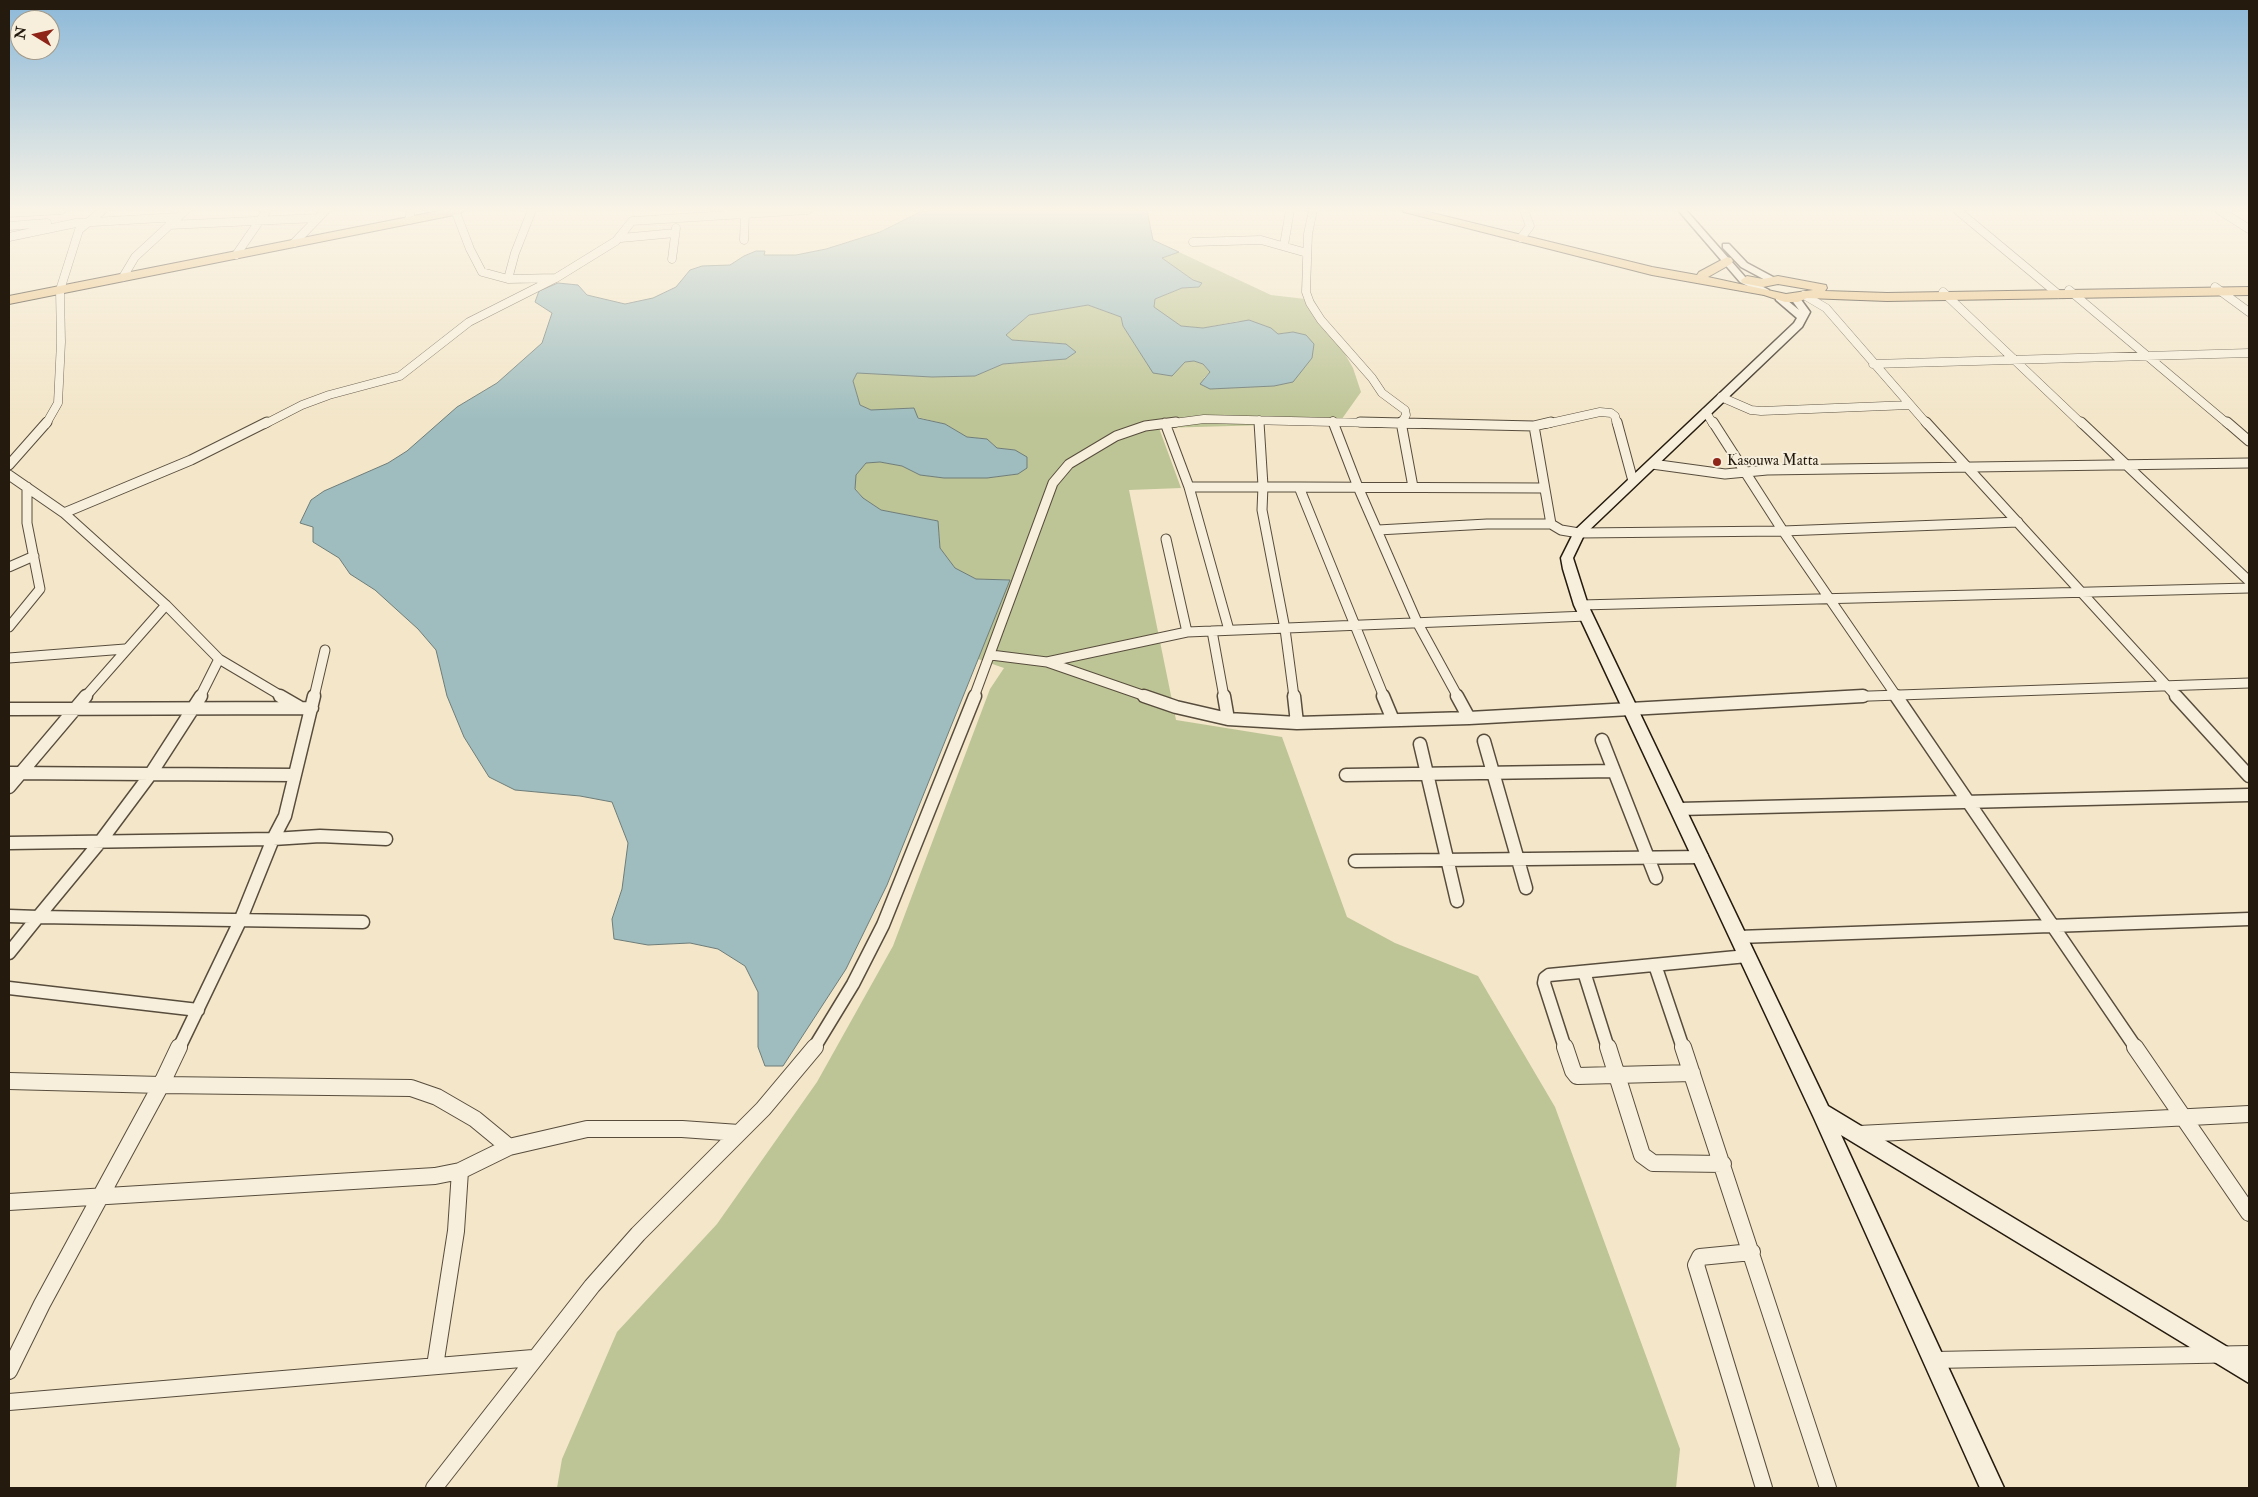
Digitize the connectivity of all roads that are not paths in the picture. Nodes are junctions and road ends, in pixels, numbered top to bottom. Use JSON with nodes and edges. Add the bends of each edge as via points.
{"nodes":[{"id":1,"x":63,"y":280,"type":"edge"},
{"id":2,"x":109,"y":280,"type":"edge"},
{"id":3,"x":552,"y":280,"type":"edge"},
{"id":4,"x":1306,"y":280,"type":"edge"},
{"id":5,"x":1725,"y":280,"type":"edge"},
{"id":6,"x":1743,"y":280,"type":"edge"},
{"id":7,"x":1761,"y":280,"type":"edge"},
{"id":8,"x":2047,"y":280,"type":"edge"},
{"id":9,"x":1767,"y":285,"type":"junction"},
{"id":10,"x":2249,"y":286,"type":"edge"},
{"id":11,"x":2218,"y":289,"type":"junction"},
{"id":12,"x":60,"y":290,"type":"junction"},
{"id":13,"x":2249,"y":291,"type":"edge"},
{"id":14,"x":2063,"y":292,"type":"junction"},
{"id":15,"x":1800,"y":294,"type":"junction"},
{"id":16,"x":1946,"y":294,"type":"junction"},
{"id":17,"x":1779,"y":298,"type":"junction"},
{"id":18,"x":9,"y":300,"type":"edge"},
{"id":19,"x":2249,"y":312,"type":"edge"},
{"id":20,"x":1802,"y":318,"type":"junction"},
{"id":21,"x":2249,"y":353,"type":"edge"},
{"id":22,"x":2152,"y":357,"type":"junction"},
{"id":23,"x":2018,"y":361,"type":"junction"},
{"id":24,"x":1873,"y":364,"type":"junction"},
{"id":25,"x":1721,"y":397,"type":"junction"},
{"id":26,"x":1910,"y":405,"type":"junction"},
{"id":27,"x":1706,"y":412,"type":"junction"},
{"id":28,"x":1260,"y":420,"type":"junction"},
{"id":29,"x":1333,"y":421,"type":"junction"},
{"id":30,"x":1401,"y":422,"type":"junction"},
{"id":31,"x":1165,"y":423,"type":"junction"},
{"id":32,"x":1534,"y":426,"type":"junction"},
{"id":33,"x":2249,"y":441,"type":"edge"},
{"id":34,"x":2249,"y":463,"type":"edge"},
{"id":35,"x":1652,"y":464,"type":"junction"},
{"id":36,"x":9,"y":465,"type":"edge"},
{"id":37,"x":2127,"y":465,"type":"junction"},
{"id":38,"x":1970,"y":468,"type":"junction"},
{"id":39,"x":1745,"y":472,"type":"junction"},
{"id":40,"x":9,"y":475,"type":"edge"},
{"id":41,"x":1633,"y":480,"type":"junction"},
{"id":42,"x":1263,"y":486,"type":"junction"},
{"id":43,"x":26,"y":487,"type":"junction"},
{"id":44,"x":1189,"y":487,"type":"junction"},
{"id":45,"x":1299,"y":487,"type":"junction"},
{"id":46,"x":1358,"y":487,"type":"junction"},
{"id":47,"x":1413,"y":487,"type":"junction"},
{"id":48,"x":1543,"y":488,"type":"junction"},
{"id":49,"x":64,"y":513,"type":"junction"},
{"id":50,"x":2018,"y":522,"type":"junction"},
{"id":51,"x":1551,"y":524,"type":"junction"},
{"id":52,"x":1378,"y":530,"type":"junction"},
{"id":53,"x":1783,"y":531,"type":"junction"},
{"id":54,"x":1579,"y":533,"type":"junction"},
{"id":55,"x":1166,"y":538,"type":"dead end"},
{"id":56,"x":34,"y":556,"type":"junction"},
{"id":57,"x":9,"y":567,"type":"edge"},
{"id":58,"x":2249,"y":581,"type":"edge"},
{"id":59,"x":2249,"y":588,"type":"edge"},
{"id":60,"x":2082,"y":592,"type":"junction"},
{"id":61,"x":1832,"y":599,"type":"junction"},
{"id":62,"x":166,"y":605,"type":"junction"},
{"id":63,"x":1584,"y":610,"type":"junction"},
{"id":64,"x":1417,"y":622,"type":"junction"},
{"id":65,"x":1354,"y":626,"type":"junction"},
{"id":66,"x":9,"y":627,"type":"edge"},
{"id":67,"x":1285,"y":629,"type":"junction"},
{"id":68,"x":1229,"y":630,"type":"junction"},
{"id":69,"x":1212,"y":631,"type":"junction"},
{"id":70,"x":1187,"y":632,"type":"junction"},
{"id":71,"x":125,"y":649,"type":"junction"},
{"id":72,"x":325,"y":650,"type":"dead end"},
{"id":73,"x":991,"y":655,"type":"junction"},
{"id":74,"x":9,"y":658,"type":"edge"},
{"id":75,"x":219,"y":659,"type":"junction"},
{"id":76,"x":1047,"y":662,"type":"junction"},
{"id":77,"x":2249,"y":683,"type":"edge"},
{"id":78,"x":2167,"y":685,"type":"junction"},
{"id":79,"x":1896,"y":694,"type":"junction"},
{"id":80,"x":306,"y":707,"type":"junction"},
{"id":81,"x":75,"y":708,"type":"junction"},
{"id":82,"x":195,"y":708,"type":"junction"},
{"id":83,"x":9,"y":709,"type":"edge"},
{"id":84,"x":1632,"y":709,"type":"junction"},
{"id":85,"x":1469,"y":718,"type":"junction"},
{"id":86,"x":1228,"y":719,"type":"junction"},
{"id":87,"x":1393,"y":720,"type":"junction"},
{"id":88,"x":1297,"y":723,"type":"junction"},
{"id":89,"x":1602,"y":740,"type":"dead end"},
{"id":90,"x":1484,"y":741,"type":"dead end"},
{"id":91,"x":1420,"y":744,"type":"dead end"},
{"id":92,"x":1614,"y":770,"type":"junction"},
{"id":93,"x":1426,"y":772,"type":"junction"},
{"id":94,"x":1493,"y":772,"type":"junction"},
{"id":95,"x":14,"y":773,"type":"edge"},
{"id":96,"x":1346,"y":774,"type":"dead end"},
{"id":97,"x":150,"y":775,"type":"junction"},
{"id":98,"x":294,"y":775,"type":"junction"},
{"id":99,"x":2249,"y":776,"type":"edge"},
{"id":100,"x":9,"y":787,"type":"edge"},
{"id":101,"x":2249,"y":795,"type":"edge"},
{"id":102,"x":1971,"y":803,"type":"junction"},
{"id":103,"x":1680,"y":809,"type":"junction"},
{"id":104,"x":273,"y":839,"type":"junction"},
{"id":105,"x":386,"y":839,"type":"dead end"},
{"id":106,"x":100,"y":842,"type":"junction"},
{"id":107,"x":9,"y":843,"type":"edge"},
{"id":108,"x":1702,"y":857,"type":"junction"},
{"id":109,"x":1649,"y":858,"type":"junction"},
{"id":110,"x":1517,"y":859,"type":"junction"},
{"id":111,"x":1446,"y":860,"type":"junction"},
{"id":112,"x":1355,"y":861,"type":"dead end"},
{"id":113,"x":1656,"y":878,"type":"dead end"},
{"id":114,"x":1526,"y":888,"type":"dead end"},
{"id":115,"x":1457,"y":900,"type":"dead end"},
{"id":116,"x":9,"y":916,"type":"edge"},
{"id":117,"x":38,"y":917,"type":"junction"},
{"id":118,"x":2249,"y":919,"type":"edge"},
{"id":119,"x":240,"y":921,"type":"junction"},
{"id":120,"x":363,"y":922,"type":"dead end"},
{"id":121,"x":2054,"y":927,"type":"junction"},
{"id":122,"x":1738,"y":937,"type":"junction"},
{"id":123,"x":9,"y":954,"type":"edge"},
{"id":124,"x":1747,"y":956,"type":"junction"},
{"id":125,"x":1655,"y":966,"type":"junction"},
{"id":126,"x":1584,"y":972,"type":"junction"},
{"id":127,"x":9,"y":988,"type":"edge"},
{"id":128,"x":198,"y":1010,"type":"junction"},
{"id":129,"x":1692,"y":1074,"type":"junction"},
{"id":130,"x":1618,"y":1076,"type":"junction"},
{"id":131,"x":9,"y":1081,"type":"edge"},
{"id":132,"x":161,"y":1085,"type":"junction"},
{"id":133,"x":1821,"y":1112,"type":"junction"},
{"id":134,"x":2249,"y":1114,"type":"edge"},
{"id":135,"x":2184,"y":1116,"type":"junction"},
{"id":136,"x":739,"y":1134,"type":"junction"},
{"id":137,"x":1857,"y":1134,"type":"junction"},
{"id":138,"x":509,"y":1147,"type":"junction"},
{"id":139,"x":1723,"y":1164,"type":"junction"},
{"id":140,"x":460,"y":1170,"type":"junction"},
{"id":141,"x":102,"y":1196,"type":"junction"},
{"id":142,"x":9,"y":1202,"type":"edge"},
{"id":143,"x":2249,"y":1213,"type":"edge"},
{"id":144,"x":1752,"y":1252,"type":"junction"},
{"id":145,"x":2249,"y":1354,"type":"edge"},
{"id":146,"x":2221,"y":1355,"type":"junction"},
{"id":147,"x":533,"y":1358,"type":"junction"},
{"id":148,"x":1934,"y":1360,"type":"junction"},
{"id":149,"x":435,"y":1366,"type":"junction"},
{"id":150,"x":9,"y":1371,"type":"edge"},
{"id":151,"x":2249,"y":1372,"type":"edge"},
{"id":152,"x":9,"y":1402,"type":"edge"},
{"id":153,"x":434,"y":1488,"type":"edge"},
{"id":154,"x":1764,"y":1488,"type":"edge"},
{"id":155,"x":1828,"y":1488,"type":"edge"},
{"id":156,"x":1992,"y":1488,"type":"edge"}],
"edges":[{"from":1,"to":12,"type":"street"},
{"from":2,"to":12,"type":"highway"},
{"from":3,"to":49,"type":"street","via":[[472,320],[400,376],[302,405],[191,460]]},
{"from":4,"to":30,"type":"street","via":[[1306,292],[1313,310],[1382,393],[1405,410],[1406,415]]},
{"from":5,"to":9,"type":"highway"},
{"from":6,"to":9,"type":"highway"},
{"from":7,"to":9,"type":"street"},
{"from":8,"to":14,"type":"street"},
{"from":9,"to":15,"type":"highway"},
{"from":9,"to":17,"type":"highway"},
{"from":10,"to":11,"type":"highway"},
{"from":11,"to":13,"type":"highway"},
{"from":11,"to":14,"type":"highway"},
{"from":11,"to":19,"type":"street"},
{"from":12,"to":18,"type":"highway"},
{"from":12,"to":36,"type":"street","via":[[58,403],[49,420]]},
{"from":14,"to":16,"type":"highway"},
{"from":14,"to":22,"type":"street"},
{"from":15,"to":16,"type":"highway"},
{"from":15,"to":17,"type":"highway"},
{"from":15,"to":20,"type":"street","via":[[1805,312]]},
{"from":15,"to":24,"type":"street","via":[[1830,316]]},
{"from":16,"to":23,"type":"street"},
{"from":17,"to":20,"type":"street"},
{"from":20,"to":25,"type":"street"},
{"from":21,"to":22,"type":"street"},
{"from":22,"to":23,"type":"street"},
{"from":22,"to":33,"type":"street"},
{"from":23,"to":24,"type":"street"},
{"from":23,"to":37,"type":"street"},
{"from":24,"to":26,"type":"street"},
{"from":25,"to":26,"type":"street","via":[[1761,411]]},
{"from":25,"to":27,"type":"street"},
{"from":26,"to":38,"type":"street"},
{"from":27,"to":35,"type":"street"},
{"from":27,"to":39,"type":"street"},
{"from":28,"to":29,"type":"street"},
{"from":28,"to":31,"type":"street","via":[[1204,419]]},
{"from":28,"to":42,"type":"street"},
{"from":29,"to":30,"type":"street"},
{"from":29,"to":46,"type":"street"},
{"from":30,"to":32,"type":"street"},
{"from":30,"to":47,"type":"street"},
{"from":31,"to":44,"type":"street"},
{"from":31,"to":73,"type":"street","via":[[1116,436],[1078,457],[1060,472],[1046,499]]},
{"from":32,"to":41,"type":"street","via":[[1600,412],[1611,413],[1615,416]]},
{"from":32,"to":48,"type":"street"},
{"from":34,"to":37,"type":"street"},
{"from":35,"to":39,"type":"street","via":[[1710,473]]},
{"from":35,"to":41,"type":"street"},
{"from":37,"to":38,"type":"street"},
{"from":37,"to":58,"type":"street"},
{"from":38,"to":39,"type":"street"},
{"from":38,"to":50,"type":"street"},
{"from":39,"to":53,"type":"street"},
{"from":40,"to":43,"type":"street"},
{"from":41,"to":54,"type":"street"},
{"from":42,"to":44,"type":"street"},
{"from":42,"to":45,"type":"street"},
{"from":42,"to":67,"type":"street","via":[[1264,530]]},
{"from":43,"to":49,"type":"street"},
{"from":43,"to":56,"type":"street"},
{"from":44,"to":68,"type":"street"},
{"from":45,"to":46,"type":"street"},
{"from":45,"to":65,"type":"street"},
{"from":46,"to":47,"type":"street"},
{"from":46,"to":52,"type":"street"},
{"from":47,"to":48,"type":"street"},
{"from":48,"to":51,"type":"street"},
{"from":49,"to":62,"type":"street"},
{"from":50,"to":53,"type":"street"},
{"from":50,"to":60,"type":"street"},
{"from":51,"to":52,"type":"street"},
{"from":51,"to":54,"type":"street"},
{"from":52,"to":64,"type":"street"},
{"from":53,"to":54,"type":"street"},
{"from":53,"to":61,"type":"street"},
{"from":54,"to":63,"type":"street","via":[[1567,558]]},
{"from":55,"to":70,"type":"street"},
{"from":56,"to":57,"type":"street"},
{"from":56,"to":66,"type":"street","via":[[40,589]]},
{"from":59,"to":60,"type":"street"},
{"from":60,"to":61,"type":"street"},
{"from":60,"to":78,"type":"street"},
{"from":61,"to":63,"type":"street"},
{"from":61,"to":79,"type":"street"},
{"from":62,"to":71,"type":"street"},
{"from":62,"to":75,"type":"street"},
{"from":63,"to":64,"type":"street"},
{"from":63,"to":84,"type":"street"},
{"from":64,"to":65,"type":"street"},
{"from":64,"to":85,"type":"street"},
{"from":65,"to":67,"type":"street"},
{"from":65,"to":87,"type":"street"},
{"from":67,"to":68,"type":"street"},
{"from":67,"to":88,"type":"street"},
{"from":68,"to":69,"type":"street"},
{"from":69,"to":70,"type":"street"},
{"from":69,"to":86,"type":"street"},
{"from":70,"to":76,"type":"street"},
{"from":71,"to":74,"type":"street"},
{"from":71,"to":81,"type":"street"},
{"from":72,"to":80,"type":"street"},
{"from":73,"to":76,"type":"street"},
{"from":73,"to":136,"type":"street","via":[[883,925],[853,984],[816,1046]]},
{"from":75,"to":80,"type":"street"},
{"from":75,"to":82,"type":"street"},
{"from":76,"to":86,"type":"street","via":[[1176,707]]},
{"from":77,"to":78,"type":"street"},
{"from":78,"to":79,"type":"street"},
{"from":78,"to":99,"type":"street"},
{"from":79,"to":84,"type":"street"},
{"from":79,"to":102,"type":"street"},
{"from":80,"to":82,"type":"street"},
{"from":80,"to":98,"type":"street"},
{"from":81,"to":82,"type":"street"},
{"from":81,"to":83,"type":"street"},
{"from":81,"to":95,"type":"street"},
{"from":82,"to":97,"type":"street"},
{"from":84,"to":85,"type":"street"},
{"from":84,"to":103,"type":"street"},
{"from":85,"to":87,"type":"street"},
{"from":86,"to":88,"type":"street"},
{"from":87,"to":88,"type":"street"},
{"from":89,"to":92,"type":"street"},
{"from":90,"to":94,"type":"street"},
{"from":91,"to":93,"type":"street"},
{"from":92,"to":94,"type":"street"},
{"from":92,"to":109,"type":"street"},
{"from":93,"to":94,"type":"street"},
{"from":93,"to":96,"type":"street"},
{"from":93,"to":111,"type":"street"},
{"from":94,"to":110,"type":"street"},
{"from":95,"to":97,"type":"street"},
{"from":95,"to":100,"type":"street"},
{"from":97,"to":98,"type":"street"},
{"from":97,"to":106,"type":"street"},
{"from":98,"to":104,"type":"street","via":[[285,816]]},
{"from":101,"to":102,"type":"street"},
{"from":102,"to":103,"type":"street"},
{"from":102,"to":121,"type":"street"},
{"from":103,"to":108,"type":"street"},
{"from":104,"to":105,"type":"street","via":[[320,836]]},
{"from":104,"to":106,"type":"street"},
{"from":104,"to":119,"type":"street"},
{"from":106,"to":107,"type":"street"},
{"from":106,"to":117,"type":"street"},
{"from":108,"to":109,"type":"street"},
{"from":108,"to":122,"type":"street"},
{"from":109,"to":110,"type":"street"},
{"from":109,"to":113,"type":"street"},
{"from":110,"to":111,"type":"street"},
{"from":110,"to":114,"type":"street"},
{"from":111,"to":112,"type":"street"},
{"from":111,"to":115,"type":"street"},
{"from":116,"to":117,"type":"street"},
{"from":117,"to":119,"type":"street"},
{"from":117,"to":123,"type":"street"},
{"from":118,"to":121,"type":"street"},
{"from":119,"to":120,"type":"street"},
{"from":119,"to":128,"type":"street"},
{"from":121,"to":122,"type":"street"},
{"from":121,"to":135,"type":"street"},
{"from":122,"to":124,"type":"street"},
{"from":124,"to":125,"type":"street"},
{"from":124,"to":133,"type":"street"},
{"from":125,"to":126,"type":"street"},
{"from":125,"to":129,"type":"street"},
{"from":126,"to":130,"type":"street"},
{"from":126,"to":130,"type":"street","via":[[1544,978],[1572,1071],[1582,1077]]},
{"from":127,"to":128,"type":"street"},
{"from":128,"to":132,"type":"street"},
{"from":129,"to":130,"type":"street"},
{"from":129,"to":139,"type":"street"},
{"from":130,"to":139,"type":"street","via":[[1646,1160],[1653,1163]]},
{"from":131,"to":132,"type":"street"},
{"from":132,"to":138,"type":"street","via":[[411,1088],[437,1097],[475,1119]]},
{"from":132,"to":141,"type":"street"},
{"from":133,"to":137,"type":"street"},
{"from":133,"to":148,"type":"street"},
{"from":134,"to":135,"type":"street"},
{"from":135,"to":137,"type":"street"},
{"from":135,"to":143,"type":"street"},
{"from":136,"to":138,"type":"street","via":[[682,1129],[587,1128]]},
{"from":136,"to":147,"type":"street","via":[[638,1234]]},
{"from":137,"to":146,"type":"street"},
{"from":138,"to":140,"type":"street"},
{"from":139,"to":144,"type":"street"},
{"from":140,"to":141,"type":"street","via":[[408,1178]]},
{"from":140,"to":149,"type":"street","via":[[456,1231]]},
{"from":141,"to":142,"type":"street"},
{"from":141,"to":150,"type":"street"},
{"from":144,"to":154,"type":"street","via":[[1700,1256],[1696,1265]]},
{"from":144,"to":155,"type":"street"},
{"from":145,"to":146,"type":"street"},
{"from":146,"to":148,"type":"street"},
{"from":146,"to":151,"type":"street"},
{"from":147,"to":149,"type":"street"},
{"from":147,"to":153,"type":"street"},
{"from":148,"to":156,"type":"street"},
{"from":149,"to":152,"type":"street"}]}
